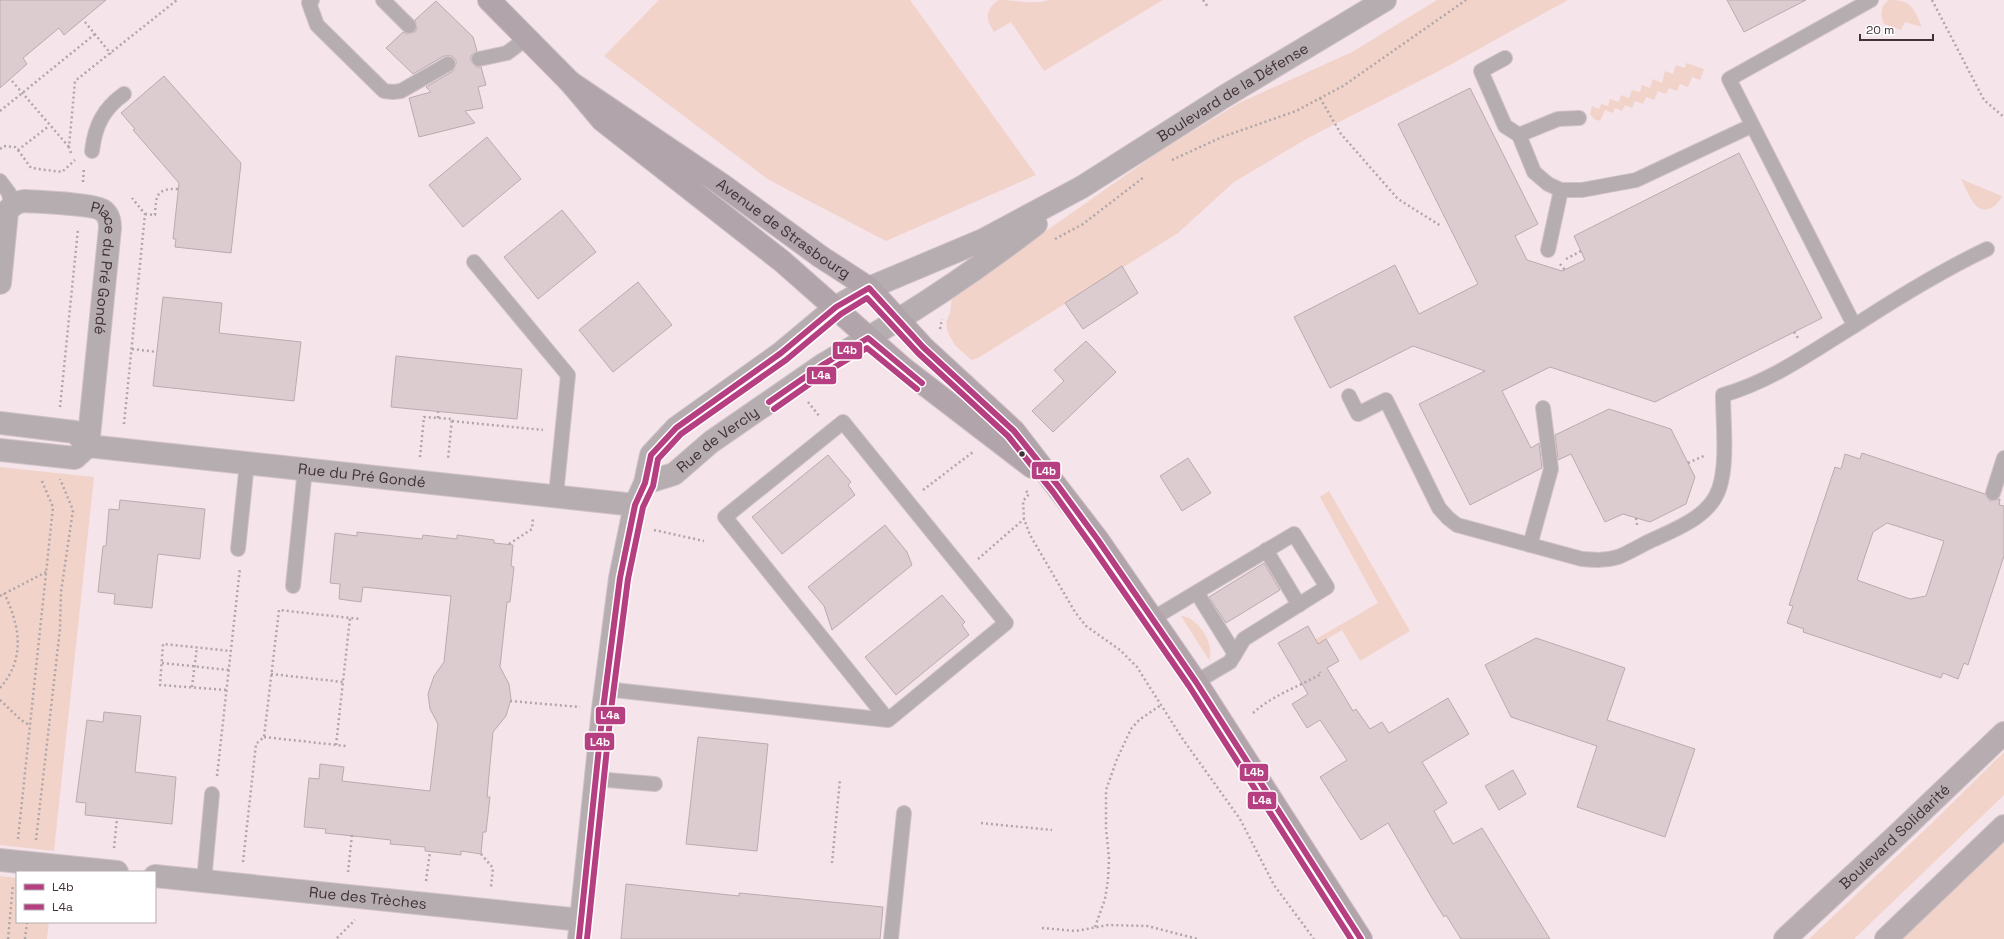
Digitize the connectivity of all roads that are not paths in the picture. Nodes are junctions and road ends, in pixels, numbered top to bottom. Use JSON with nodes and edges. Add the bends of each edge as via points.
{"nodes":[{"id":1,"x":312,"y":0,"type":"edge"},
{"id":2,"x":383,"y":0,"type":"edge"},
{"id":3,"x":490,"y":0,"type":"edge"},
{"id":4,"x":1871,"y":0,"type":"edge"},
{"id":5,"x":1378,"y":2,"type":"edge"},
{"id":6,"x":409,"y":26,"type":"dead end"},
{"id":7,"x":527,"y":38,"type":"junction"},
{"id":8,"x":1505,"y":58,"type":"dead end"},
{"id":9,"x":479,"y":59,"type":"dead end"},
{"id":10,"x":448,"y":64,"type":"dead end"},
{"id":11,"x":570,"y":82,"type":"junction"},
{"id":12,"x":124,"y":94,"type":"dead end"},
{"id":13,"x":1579,"y":118,"type":"dead end"},
{"id":14,"x":1751,"y":126,"type":"junction"},
{"id":15,"x":1519,"y":135,"type":"junction"},
{"id":16,"x":92,"y":151,"type":"dead end"},
{"id":17,"x":0,"y":181,"type":"edge"},
{"id":18,"x":1082,"y":187,"type":"junction"},
{"id":19,"x":1561,"y":190,"type":"junction"},
{"id":20,"x":12,"y":205,"type":"junction"},
{"id":21,"x":1987,"y":249,"type":"dead end"},
{"id":22,"x":1548,"y":250,"type":"dead end"},
{"id":23,"x":474,"y":262,"type":"dead end"},
{"id":24,"x":0,"y":283,"type":"edge"},
{"id":25,"x":869,"y":288,"type":"junction"},
{"id":26,"x":836,"y":307,"type":"junction"},
{"id":27,"x":899,"y":320,"type":"junction"},
{"id":28,"x":1854,"y":326,"type":"junction"},
{"id":29,"x":868,"y":338,"type":"junction"},
{"id":30,"x":1349,"y":396,"type":"dead end"},
{"id":31,"x":1543,"y":408,"type":"dead end"},
{"id":32,"x":0,"y":424,"type":"edge"},
{"id":33,"x":88,"y":446,"type":"junction"},
{"id":34,"x":0,"y":450,"type":"edge"},
{"id":35,"x":2004,"y":458,"type":"edge"},
{"id":36,"x":247,"y":463,"type":"junction"},
{"id":37,"x":305,"y":469,"type":"junction"},
{"id":38,"x":645,"y":483,"type":"junction"},
{"id":39,"x":1059,"y":487,"type":"junction"},
{"id":40,"x":1993,"y":493,"type":"dead end"},
{"id":41,"x":556,"y":495,"type":"junction"},
{"id":42,"x":633,"y":515,"type":"junction"},
{"id":43,"x":1530,"y":545,"type":"junction"},
{"id":44,"x":238,"y":549,"type":"road end"},
{"id":45,"x":1266,"y":550,"type":"junction"},
{"id":46,"x":293,"y":586,"type":"dead end"},
{"id":47,"x":1197,"y":593,"type":"junction"},
{"id":48,"x":1299,"y":605,"type":"junction"},
{"id":49,"x":1152,"y":619,"type":"junction"},
{"id":50,"x":1235,"y":654,"type":"junction"},
{"id":51,"x":1196,"y":682,"type":"junction"},
{"id":52,"x":604,"y":699,"type":"junction"},
{"id":53,"x":888,"y":720,"type":"junction"},
{"id":54,"x":2004,"y":733,"type":"edge"},
{"id":55,"x":596,"y":779,"type":"junction"},
{"id":56,"x":655,"y":784,"type":"dead end"},
{"id":57,"x":212,"y":794,"type":"road end"},
{"id":58,"x":904,"y":813,"type":"dead end"},
{"id":59,"x":2004,"y":826,"type":"edge"},
{"id":60,"x":8,"y":860,"type":"edge"},
{"id":61,"x":105,"y":871,"type":"edge"},
{"id":62,"x":156,"y":876,"type":"edge"},
{"id":63,"x":204,"y":881,"type":"junction"},
{"id":64,"x":580,"y":929,"type":"edge"},
{"id":65,"x":891,"y":939,"type":"edge"},
{"id":66,"x":1361,"y":939,"type":"edge"},
{"id":67,"x":1785,"y":939,"type":"edge"},
{"id":68,"x":1886,"y":939,"type":"edge"}],
"edges":[{"from":1,"to":10,"type":"lane","via":[[309,3],[317,25],[384,91],[401,91]]},
{"from":2,"to":6,"type":"lane"},
{"from":3,"to":7,"type":"main road","name":"Avenue de Strasbourg"},
{"from":4,"to":14,"type":"lane","via":[[1729,79]]},
{"from":5,"to":18,"type":"street","name":"Boulevard de la Défense"},
{"from":7,"to":9,"type":"lane","via":[[507,53]]},
{"from":7,"to":11,"type":"main road","name":"Avenue de Strasbourg"},
{"from":8,"to":15,"type":"lane","via":[[1481,71],[1505,126]]},
{"from":11,"to":25,"type":"main road","name":"Avenue de Strasbourg"},
{"from":11,"to":26,"type":"main road","name":"Avenue de Strasbourg","via":[[602,120],[783,262]]},
{"from":12,"to":16,"type":"lane","via":[[100,118],[94,133]]},
{"from":13,"to":15,"type":"lane","via":[[1558,119]]},
{"from":14,"to":19,"type":"lane","via":[[1636,180],[1582,190]]},
{"from":14,"to":28,"type":"lane"},
{"from":15,"to":19,"type":"lane","via":[[1534,172],[1548,184]]},
{"from":17,"to":20,"type":"lane","via":[[9,193]]},
{"from":18,"to":25,"type":"street","name":"Boulevard de la Défense","via":[[983,240]]},
{"from":18,"to":27,"type":"street","name":"Boulevard de la Défense","via":[[996,255]]},
{"from":19,"to":22,"type":"lane"},
{"from":20,"to":24,"type":"street","via":[[6,216]]},
{"from":20,"to":33,"type":"street","name":"Place du Pré Gondé","via":[[25,201],[94,207],[101,209],[110,220]]},
{"from":21,"to":28,"type":"lane","via":[[1948,268]]},
{"from":23,"to":41,"type":"lane","via":[[568,375]]},
{"from":25,"to":26,"type":"street","name":"Rue de Vercly"},
{"from":25,"to":27,"type":"main road","name":"Avenue de Strasbourg"},
{"from":26,"to":29,"type":"main road","name":"Avenue de Strasbourg"},
{"from":26,"to":38,"type":"street","name":"Rue de Vercly","via":[[781,353],[676,428],[651,455]]},
{"from":27,"to":29,"type":"street","name":"Boulevard de la Défense"},
{"from":27,"to":39,"type":"main road","name":"Avenue de Strasbourg","via":[[923,347],[1014,431]]},
{"from":28,"to":43,"type":"lane","via":[[1782,372],[1746,389],[1723,395],[1724,461],[1719,489],[1712,502],[1700,514],[1680,527],[1624,554],[1598,561]]},
{"from":29,"to":38,"type":"street","name":"Rue de Vercly","via":[[794,384],[711,442],[674,474]]},
{"from":29,"to":39,"type":"main road","name":"Avenue de Strasbourg","via":[[903,368]]},
{"from":30,"to":43,"type":"lane","via":[[1358,414],[1386,400],[1439,508],[1448,518],[1457,525]]},
{"from":31,"to":43,"type":"lane","via":[[1551,469]]},
{"from":32,"to":33,"type":"street","via":[[75,432]]},
{"from":33,"to":34,"type":"street","via":[[75,458]]},
{"from":33,"to":36,"type":"street","name":"Rue du Pré Gondé"},
{"from":35,"to":40,"type":"lane"},
{"from":36,"to":37,"type":"street","name":"Rue du Pré Gondé"},
{"from":36,"to":44,"type":"lane"},
{"from":37,"to":41,"type":"street","name":"Rue du Pré Gondé"},
{"from":37,"to":46,"type":"lane"},
{"from":38,"to":42,"type":"street","name":"Rue de Vercly"},
{"from":39,"to":49,"type":"main road","name":"Avenue de Strasbourg"},
{"from":41,"to":42,"type":"street","name":"Rue du Pré Gondé"},
{"from":42,"to":52,"type":"street","name":"Rue de Vercly","via":[[620,578]]},
{"from":45,"to":47,"type":"lane"},
{"from":45,"to":48,"type":"lane"},
{"from":45,"to":48,"type":"lane","via":[[1294,534],[1327,587]]},
{"from":47,"to":49,"type":"lane"},
{"from":47,"to":50,"type":"lane"},
{"from":48,"to":50,"type":"lane","via":[[1244,640]]},
{"from":49,"to":51,"type":"main road","name":"Avenue de Strasbourg"},
{"from":50,"to":51,"type":"lane","via":[[1230,662]]},
{"from":51,"to":66,"type":"main road","name":"Avenue de Strasbourg"},
{"from":52,"to":53,"type":"lane"},
{"from":52,"to":55,"type":"street","name":"Rue de Vercly"},
{"from":53,"to":53,"type":"lane","via":[[725,517],[843,422],[1006,623]]},
{"from":54,"to":67,"type":"main road","name":"Boulevard Solidarité"},
{"from":55,"to":56,"type":"lane"},
{"from":55,"to":64,"type":"street","name":"Rue de Vercly"},
{"from":57,"to":63,"type":"lane"},
{"from":58,"to":65,"type":"lane"},
{"from":59,"to":68,"type":"main road"},
{"from":60,"to":61,"type":"street"},
{"from":62,"to":63,"type":"street","name":"Rue des Trèches"},
{"from":63,"to":64,"type":"street","name":"Rue des Trèches","via":[[488,910]]}]}
